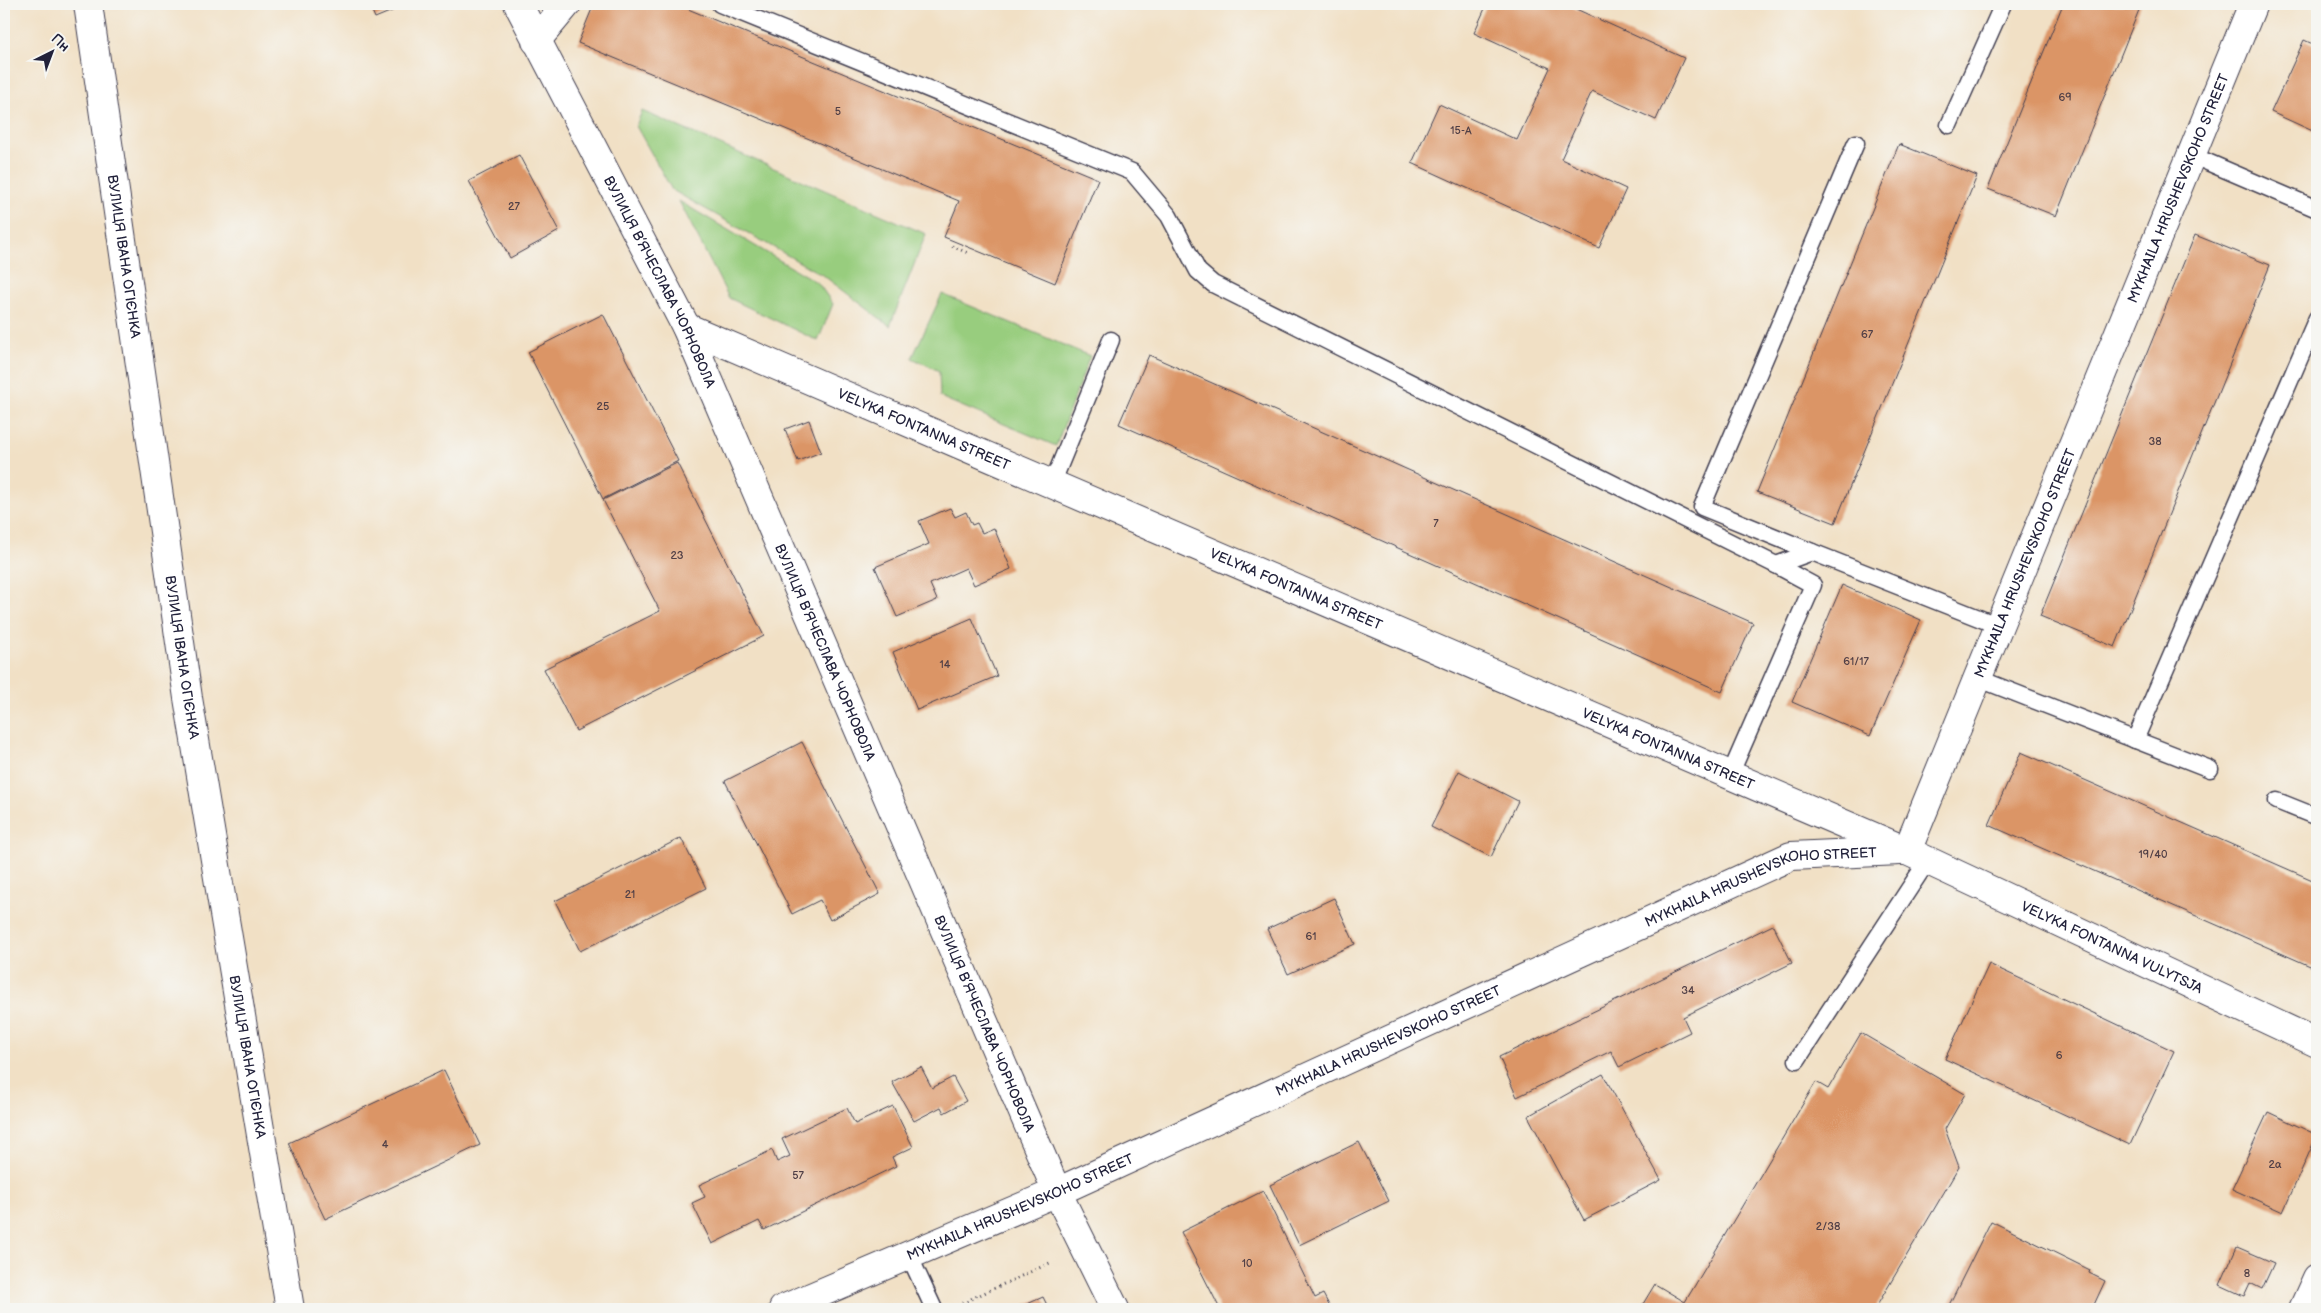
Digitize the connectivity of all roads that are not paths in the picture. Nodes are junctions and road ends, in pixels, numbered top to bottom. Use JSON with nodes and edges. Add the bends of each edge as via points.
{"nodes":[{"id":1,"x":88,"y":4,"type":"edge"},
{"id":2,"x":518,"y":4,"type":"edge"},
{"id":3,"x":567,"y":4,"type":"edge"},
{"id":4,"x":720,"y":4,"type":"edge"},
{"id":5,"x":2003,"y":4,"type":"edge"},
{"id":6,"x":2253,"y":4,"type":"edge"},
{"id":7,"x":536,"y":41,"type":"junction"},
{"id":8,"x":1949,"y":125,"type":"dead end"},
{"id":9,"x":1856,"y":143,"type":"dead end"},
{"id":10,"x":2191,"y":155,"type":"junction"},
{"id":11,"x":2317,"y":209,"type":"edge"},
{"id":12,"x":2317,"y":318,"type":"edge"},
{"id":13,"x":686,"y":327,"type":"junction"},
{"id":14,"x":1111,"y":340,"type":"dead end"},
{"id":15,"x":1052,"y":484,"type":"junction"},
{"id":16,"x":1812,"y":552,"type":"junction"},
{"id":17,"x":1776,"y":566,"type":"junction"},
{"id":18,"x":1999,"y":626,"type":"junction"},
{"id":19,"x":1977,"y":678,"type":"junction"},
{"id":20,"x":2135,"y":740,"type":"junction"},
{"id":21,"x":2210,"y":769,"type":"dead end"},
{"id":22,"x":1730,"y":775,"type":"junction"},
{"id":23,"x":2277,"y":801,"type":"dead end"},
{"id":24,"x":2317,"y":817,"type":"edge"},
{"id":25,"x":1917,"y":856,"type":"junction"},
{"id":26,"x":2317,"y":1044,"type":"edge"},
{"id":27,"x":1797,"y":1060,"type":"dead end"},
{"id":28,"x":1056,"y":1192,"type":"junction"},
{"id":29,"x":909,"y":1255,"type":"junction"},
{"id":30,"x":2317,"y":1278,"type":"edge"},
{"id":31,"x":290,"y":1309,"type":"edge"},
{"id":32,"x":782,"y":1309,"type":"edge"},
{"id":33,"x":934,"y":1309,"type":"edge"},
{"id":34,"x":1115,"y":1309,"type":"edge"},
{"id":35,"x":2303,"y":1309,"type":"edge"}],
"edges":[{"from":1,"to":31,"type":"street","name":"ВУЛИЦЯ ІВАНА ОГІЄНКА","via":[[188,698]]},
{"from":2,"to":7,"type":"street","name":"ВУЛИЦЯ В’ЯЧЕСЛАВА ЧОРНОВОЛА"},
{"from":3,"to":7,"type":"street"},
{"from":4,"to":17,"type":"lane","via":[[1132,172],[1169,216],[1198,270],[1213,284]]},
{"from":5,"to":8,"type":"lane"},
{"from":6,"to":10,"type":"street","name":"MYKHAILA HRUSHEVSKOHO STREET"},
{"from":7,"to":13,"type":"street","name":"ВУЛИЦЯ В’ЯЧЕСЛАВА ЧОРНОВОЛА"},
{"from":9,"to":16,"type":"lane","via":[[1702,508]]},
{"from":10,"to":11,"type":"lane"},
{"from":10,"to":18,"type":"street","name":"MYKHAILA HRUSHEVSKOHO STREET"},
{"from":12,"to":20,"type":"lane"},
{"from":13,"to":15,"type":"street","name":"VELYKA FONTANNA STREET"},
{"from":13,"to":28,"type":"street","name":"ВУЛИЦЯ В’ЯЧЕСЛАВА ЧОРНОВОЛА"},
{"from":14,"to":15,"type":"lane"},
{"from":15,"to":22,"type":"street","name":"VELYKA FONTANNA STREET"},
{"from":16,"to":17,"type":"lane"},
{"from":16,"to":18,"type":"lane"},
{"from":17,"to":22,"type":"lane","via":[[1813,585]]},
{"from":18,"to":19,"type":"street","name":"MYKHAILA HRUSHEVSKOHO STREET"},
{"from":19,"to":20,"type":"lane"},
{"from":19,"to":25,"type":"street","name":"MYKHAILA HRUSHEVSKOHO STREET"},
{"from":20,"to":21,"type":"lane"},
{"from":22,"to":25,"type":"street","name":"VELYKA FONTANNA STREET"},
{"from":23,"to":24,"type":"lane"},
{"from":25,"to":26,"type":"street","name":"VELYKA FONTANNA VULYTSJA"},
{"from":25,"to":27,"type":"lane"},
{"from":25,"to":28,"type":"street","name":"MYKHAILA HRUSHEVSKOHO STREET","via":[[1791,856]]},
{"from":28,"to":29,"type":"street","name":"MYKHAILA HRUSHEVSKOHO STREET"},
{"from":28,"to":34,"type":"street","name":"ВУЛИЦЯ В’ЯЧЕСЛАВА ЧОРНОВОЛА"},
{"from":29,"to":32,"type":"street","name":"MYKHAILA HRUSHEVSKOHO STREET"},
{"from":29,"to":33,"type":"lane"},
{"from":30,"to":35,"type":"street"}]}
